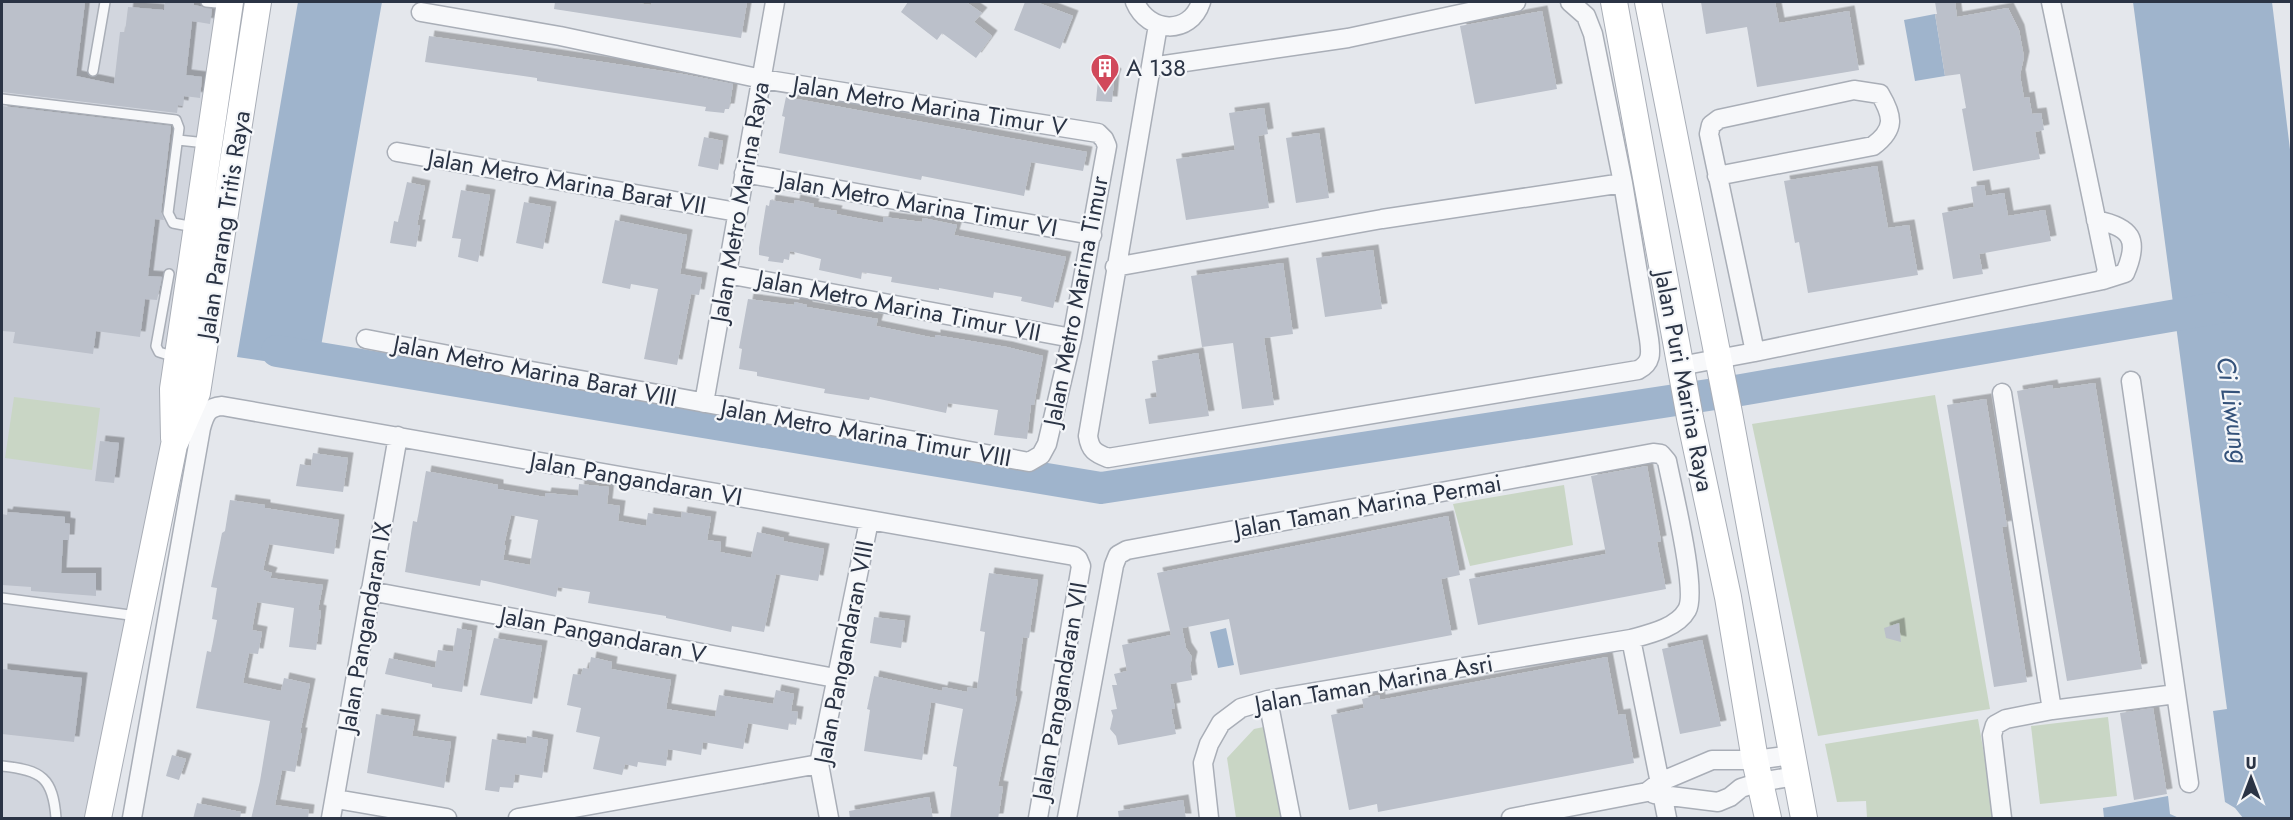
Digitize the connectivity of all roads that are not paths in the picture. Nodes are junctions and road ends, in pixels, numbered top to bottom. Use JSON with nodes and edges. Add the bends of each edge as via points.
{"nodes":[{"id":1,"x":105,"y":2,"type":"edge"},
{"id":2,"x":258,"y":2,"type":"edge"},
{"id":3,"x":775,"y":2,"type":"edge"},
{"id":4,"x":1135,"y":2,"type":"edge"},
{"id":5,"x":1202,"y":2,"type":"edge"},
{"id":6,"x":1516,"y":2,"type":"edge"},
{"id":7,"x":1570,"y":2,"type":"edge"},
{"id":8,"x":1614,"y":2,"type":"edge"},
{"id":9,"x":1648,"y":2,"type":"edge"},
{"id":10,"x":2051,"y":2,"type":"edge"},
{"id":11,"x":222,"y":3,"type":"edge"},
{"id":12,"x":421,"y":12,"type":"dead end"},
{"id":13,"x":1158,"y":25,"type":"junction"},
{"id":14,"x":1151,"y":67,"type":"junction"},
{"id":15,"x":93,"y":71,"type":"dead end"},
{"id":16,"x":762,"y":79,"type":"junction"},
{"id":17,"x":2,"y":99,"type":"edge"},
{"id":18,"x":1098,"y":133,"type":"joint"},
{"id":19,"x":178,"y":140,"type":"junction"},
{"id":20,"x":208,"y":144,"type":"junction"},
{"id":21,"x":397,"y":152,"type":"dead end"},
{"id":22,"x":744,"y":173,"type":"junction"},
{"id":23,"x":1717,"y":176,"type":"junction"},
{"id":24,"x":1623,"y":183,"type":"junction"},
{"id":25,"x":738,"y":212,"type":"junction"},
{"id":26,"x":2096,"y":220,"type":"junction"},
{"id":27,"x":196,"y":227,"type":"junction"},
{"id":28,"x":1092,"y":234,"type":"junction"},
{"id":29,"x":1115,"y":267,"type":"junction"},
{"id":30,"x":169,"y":274,"type":"dead end"},
{"id":31,"x":727,"y":274,"type":"junction"},
{"id":32,"x":2103,"y":280,"type":"junction"},
{"id":33,"x":1072,"y":338,"type":"junction"},
{"id":34,"x":366,"y":339,"type":"dead end"},
{"id":35,"x":1755,"y":352,"type":"junction"},
{"id":36,"x":178,"y":357,"type":"junction"},
{"id":37,"x":1720,"y":371,"type":"junction"},
{"id":38,"x":1683,"y":378,"type":"junction"},
{"id":39,"x":2131,"y":381,"type":"dead end"},
{"id":40,"x":2002,"y":393,"type":"dead end"},
{"id":41,"x":704,"y":403,"type":"junction"},
{"id":42,"x":398,"y":436,"type":"junction"},
{"id":43,"x":1734,"y":442,"type":"junction"},
{"id":44,"x":174,"y":445,"type":"junction"},
{"id":45,"x":1697,"y":450,"type":"junction"},
{"id":46,"x":1029,"y":462,"type":"joint"},
{"id":47,"x":869,"y":521,"type":"junction"},
{"id":48,"x":1080,"y":562,"type":"joint"},
{"id":49,"x":370,"y":591,"type":"junction"},
{"id":50,"x":2,"y":598,"type":"edge"},
{"id":51,"x":139,"y":616,"type":"junction"},
{"id":52,"x":1631,"y":639,"type":"junction"},
{"id":53,"x":835,"y":678,"type":"junction"},
{"id":54,"x":2176,"y":694,"type":"junction"},
{"id":55,"x":1268,"y":700,"type":"junction"},
{"id":56,"x":2052,"y":710,"type":"junction"},
{"id":57,"x":819,"y":764,"type":"junction"},
{"id":58,"x":1794,"y":765,"type":"junction"},
{"id":59,"x":2,"y":766,"type":"edge"},
{"id":60,"x":1758,"y":771,"type":"junction"},
{"id":61,"x":2189,"y":783,"type":"dead end"},
{"id":62,"x":1657,"y":790,"type":"junction"},
{"id":63,"x":336,"y":799,"type":"junction"},
{"id":64,"x":56,"y":819,"type":"edge"},
{"id":65,"x":98,"y":819,"type":"edge"},
{"id":66,"x":132,"y":819,"type":"edge"},
{"id":67,"x":331,"y":819,"type":"edge"},
{"id":68,"x":447,"y":819,"type":"edge"},
{"id":69,"x":518,"y":819,"type":"edge"},
{"id":70,"x":829,"y":819,"type":"edge"},
{"id":71,"x":1038,"y":819,"type":"edge"},
{"id":72,"x":1067,"y":819,"type":"edge"},
{"id":73,"x":1209,"y":819,"type":"edge"},
{"id":74,"x":1291,"y":819,"type":"edge"},
{"id":75,"x":1512,"y":819,"type":"edge"},
{"id":76,"x":1667,"y":819,"type":"edge"},
{"id":77,"x":1768,"y":819,"type":"edge"},
{"id":78,"x":1804,"y":819,"type":"edge"},
{"id":79,"x":2002,"y":819,"type":"edge"}],
"edges":[{"from":1,"to":15,"type":"lane"},
{"from":2,"to":44,"type":"street","name":"Jalan Parang Tritis Raya","via":[[197,393]]},
{"from":3,"to":16,"type":"street","name":"Jalan Metro Marina Raya"},
{"from":4,"to":13,"type":"street","via":[[1144,17]]},
{"from":5,"to":13,"type":"street","via":[[1187,21],[1168,27]]},
{"from":6,"to":14,"type":"street","via":[[1348,38]]},
{"from":7,"to":24,"type":"street","via":[[1586,16],[1593,34]]},
{"from":8,"to":38,"type":"street","name":"Jalan Puri Marina Raya"},
{"from":9,"to":37,"type":"street","name":"Jalan Puri Marina Raya"},
{"from":10,"to":26,"type":"street"},
{"from":11,"to":20,"type":"street","name":"Jalan Parang Tritis Raya"},
{"from":12,"to":16,"type":"street","name":"Jalan Metro Marina Timur V","via":[[560,36]]},
{"from":13,"to":14,"type":"street"},
{"from":14,"to":29,"type":"street"},
{"from":16,"to":18,"type":"street","name":"Jalan Metro Marina Timur V"},
{"from":16,"to":22,"type":"street","name":"Jalan Metro Marina Raya"},
{"from":17,"to":19,"type":"lane","via":[[176,120]]},
{"from":18,"to":28,"type":"street","name":"Jalan Metro Marina Timur","via":[[1107,146]]},
{"from":19,"to":20,"type":"lane"},
{"from":19,"to":27,"type":"lane","via":[[168,213],[173,223]]},
{"from":20,"to":27,"type":"street","name":"Jalan Parang Tritis Raya"},
{"from":21,"to":25,"type":"street","name":"Jalan Metro Marina Barat VII"},
{"from":22,"to":25,"type":"street","name":"Jalan Metro Marina Raya"},
{"from":22,"to":28,"type":"street","name":"Jalan Metro Marina Timur VI"},
{"from":23,"to":23,"type":"street","via":[[1708,134],[1719,119],[1854,90],[1880,94],[1890,110],[1889,130],[1873,146]]},
{"from":23,"to":35,"type":"street"},
{"from":24,"to":29,"type":"street","via":[[1382,219]]},
{"from":24,"to":29,"type":"street","via":[[1651,353],[1642,368],[1108,458],[1090,447],[1088,436]]},
{"from":25,"to":31,"type":"street","name":"Jalan Metro Marina Raya"},
{"from":26,"to":32,"type":"street","via":[[2107,272]]},
{"from":26,"to":32,"type":"street","via":[[2116,224],[2132,240],[2133,256],[2125,273]]},
{"from":27,"to":36,"type":"street","name":"Jalan Parang Tritis Raya"},
{"from":28,"to":33,"type":"street","name":"Jalan Metro Marina Timur"},
{"from":30,"to":36,"type":"lane","via":[[156,346],[159,352]]},
{"from":31,"to":33,"type":"street","name":"Jalan Metro Marina Timur VII"},
{"from":31,"to":41,"type":"street","name":"Jalan Metro Marina Raya"},
{"from":32,"to":35,"type":"street"},
{"from":33,"to":46,"type":"street","name":"Jalan Metro Marina Timur","via":[[1047,444],[1041,455]]},
{"from":34,"to":41,"type":"street","name":"Jalan Metro Marina Barat VIII"},
{"from":35,"to":37,"type":"street"},
{"from":36,"to":44,"type":"street","name":"Jalan Parang Tritis Raya","via":[[173,389]]},
{"from":37,"to":38,"type":"street"},
{"from":37,"to":43,"type":"street","name":"Jalan Puri Marina Raya"},
{"from":38,"to":45,"type":"street","name":"Jalan Puri Marina Raya"},
{"from":39,"to":54,"type":"street"},
{"from":40,"to":56,"type":"street"},
{"from":41,"to":46,"type":"street","name":"Jalan Metro Marina Timur VIII"},
{"from":42,"to":47,"type":"street","name":"Jalan Pangandaran VI"},
{"from":42,"to":49,"type":"street","name":"Jalan Pangandaran IX"},
{"from":42,"to":66,"type":"street","name":"Jalan Pangandaran VI","via":[[222,406],[213,406],[208,411],[201,428]]},
{"from":43,"to":45,"type":"street"},
{"from":43,"to":58,"type":"street","name":"Jalan Puri Marina Raya"},
{"from":44,"to":51,"type":"street","name":"Jalan Parang Tritis Raya"},
{"from":45,"to":60,"type":"street","name":"Jalan Puri Marina Raya","via":[[1728,597]]},
{"from":47,"to":48,"type":"street","name":"Jalan Pangandaran VI","via":[[1069,554]]},
{"from":47,"to":53,"type":"street","name":"Jalan Pangandaran VIII"},
{"from":48,"to":71,"type":"street","name":"Jalan Pangandaran VII"},
{"from":49,"to":53,"type":"street","name":"Jalan Pangandaran V"},
{"from":49,"to":63,"type":"street","name":"Jalan Pangandaran IX"},
{"from":50,"to":51,"type":"lane"},
{"from":51,"to":65,"type":"street","name":"Jalan Parang Tritis Raya"},
{"from":52,"to":55,"type":"street","name":"Jalan Taman Marina Asri"},
{"from":52,"to":62,"type":"street"},
{"from":52,"to":72,"type":"street","name":"Jalan Taman Marina Permai","via":[[1677,621],[1690,602],[1667,461],[1661,454],[1127,550],[1118,555],[1114,565]]},
{"from":53,"to":57,"type":"street","name":"Jalan Pangandaran VIII"},
{"from":54,"to":56,"type":"street"},
{"from":54,"to":61,"type":"street"},
{"from":55,"to":73,"type":"street","name":"Jalan Taman Marina Asri","via":[[1241,708],[1221,723],[1209,744],[1203,763]]},
{"from":55,"to":74,"type":"street"},
{"from":56,"to":79,"type":"street","via":[[2006,719],[1995,725],[1992,735]]},
{"from":57,"to":69,"type":"street"},
{"from":57,"to":70,"type":"street","name":"Jalan Pangandaran VIII"},
{"from":58,"to":60,"type":"street"},
{"from":58,"to":78,"type":"street","name":"Jalan Puri Marina Raya"},
{"from":59,"to":64,"type":"lane","via":[[39,774],[52,787]]},
{"from":60,"to":62,"type":"street","via":[[1712,760]]},
{"from":60,"to":62,"type":"street","via":[[1742,788],[1718,802]]},
{"from":60,"to":77,"type":"street","name":"Jalan Puri Marina Raya"},
{"from":62,"to":75,"type":"street"},
{"from":62,"to":76,"type":"street"},
{"from":63,"to":67,"type":"street","name":"Jalan Pangandaran IX"},
{"from":63,"to":68,"type":"street"}]}
